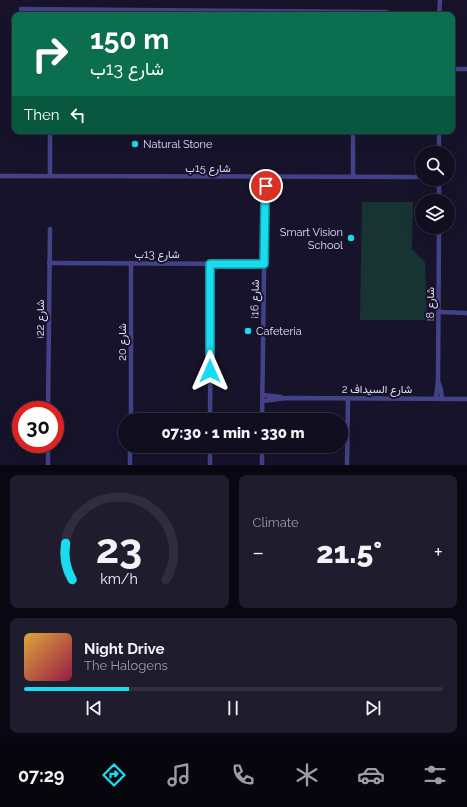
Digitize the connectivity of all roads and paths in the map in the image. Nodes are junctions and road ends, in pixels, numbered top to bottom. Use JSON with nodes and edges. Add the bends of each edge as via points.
{"nodes":[{"id":1,"x":440,"y":0,"type":"edge"},
{"id":2,"x":21,"y":10,"type":"dead end"},
{"id":3,"x":50,"y":12,"type":"edge"},
{"id":4,"x":439,"y":12,"type":"edge"},
{"id":5,"x":455,"y":69,"type":"edge"},
{"id":6,"x":467,"y":69,"type":"edge"},
{"id":7,"x":50,"y":134,"type":"edge"},
{"id":8,"x":353,"y":134,"type":"edge"},
{"id":9,"x":439,"y":134,"type":"edge"},
{"id":10,"x":439,"y":146,"type":"edge"},
{"id":11,"x":0,"y":176,"type":"edge"},
{"id":12,"x":50,"y":176,"type":"junction"},
{"id":13,"x":265,"y":177,"type":"junction"},
{"id":14,"x":353,"y":177,"type":"junction"},
{"id":15,"x":415,"y":177,"type":"edge"},
{"id":16,"x":50,"y":229,"type":"dead end"},
{"id":17,"x":439,"y":234,"type":"edge"},
{"id":18,"x":49,"y":263,"type":"junction"},
{"id":19,"x":131,"y":263,"type":"junction"},
{"id":20,"x":210,"y":264,"type":"junction"},
{"id":21,"x":264,"y":264,"type":"junction"},
{"id":22,"x":439,"y":312,"type":"junction"},
{"id":23,"x":467,"y":312,"type":"edge"},
{"id":24,"x":438,"y":381,"type":"junction"},
{"id":25,"x":263,"y":395,"type":"junction"},
{"id":26,"x":286,"y":398,"type":"junction"},
{"id":27,"x":348,"y":398,"type":"junction"},
{"id":28,"x":436,"y":398,"type":"junction"},
{"id":29,"x":442,"y":399,"type":"junction"},
{"id":30,"x":467,"y":399,"type":"edge"},
{"id":31,"x":48,"y":401,"type":"edge"},
{"id":32,"x":263,"y":401,"type":"junction"},
{"id":33,"x":130,"y":413,"type":"edge"},
{"id":34,"x":210,"y":413,"type":"edge"},
{"id":35,"x":262,"y":413,"type":"edge"},
{"id":36,"x":48,"y":453,"type":"edge"},
{"id":37,"x":130,"y":453,"type":"edge"},
{"id":38,"x":210,"y":453,"type":"edge"},
{"id":39,"x":262,"y":453,"type":"edge"},
{"id":40,"x":48,"y":465,"type":"edge"},
{"id":41,"x":130,"y":465,"type":"edge"},
{"id":42,"x":210,"y":465,"type":"edge"},
{"id":43,"x":262,"y":465,"type":"edge"},
{"id":44,"x":347,"y":465,"type":"edge"}],
"edges":[{"from":1,"to":4,"type":"street"},
{"from":2,"to":3,"type":"street"},
{"from":5,"to":6,"type":"street"},
{"from":7,"to":12,"type":"street"},
{"from":8,"to":14,"type":"street"},
{"from":9,"to":10,"type":"street"},
{"from":11,"to":12,"type":"street","name":"شارع 15ب"},
{"from":12,"to":13,"type":"street","name":"شارع 15ب"},
{"from":13,"to":14,"type":"street","name":"شارع 15ب"},
{"from":13,"to":21,"type":"street","name":"شارع 16ا"},
{"from":14,"to":15,"type":"street","name":"شارع 15ب"},
{"from":16,"to":18,"type":"street","name":"شارع 22ا"},
{"from":17,"to":22,"type":"street","name":"شارع 8ا"},
{"from":18,"to":19,"type":"street","name":"شارع 13ب"},
{"from":18,"to":31,"type":"street","name":"شارع 22ا"},
{"from":19,"to":20,"type":"street","name":"شارع 13ب"},
{"from":19,"to":33,"type":"street","name":"شارع 20"},
{"from":20,"to":21,"type":"street","name":"شارع 13ب"},
{"from":20,"to":34,"type":"street"},
{"from":21,"to":25,"type":"street","name":"شارع 16ا"},
{"from":22,"to":23,"type":"street"},
{"from":22,"to":24,"type":"street","name":"شارع 8ا"},
{"from":24,"to":28,"type":"street","name":"شارع 8ا"},
{"from":24,"to":29,"type":"street","name":"شارع 8ا"},
{"from":25,"to":26,"type":"street","name":"شارع السيداف 2"},
{"from":25,"to":32,"type":"street","name":"شارع 16ا"},
{"from":26,"to":27,"type":"street","name":"شارع السيداف 2"},
{"from":26,"to":32,"type":"street","name":"شارع السيداف 2"},
{"from":27,"to":28,"type":"street","name":"شارع السيداف 2"},
{"from":27,"to":44,"type":"street"},
{"from":28,"to":29,"type":"street","name":"شارع السيداف 2"},
{"from":29,"to":30,"type":"street","name":"شارع السيداف 2"},
{"from":32,"to":35,"type":"street","name":"شارع 16ا"},
{"from":36,"to":40,"type":"street"},
{"from":37,"to":41,"type":"street"},
{"from":38,"to":42,"type":"street"},
{"from":39,"to":43,"type":"street"}]}
